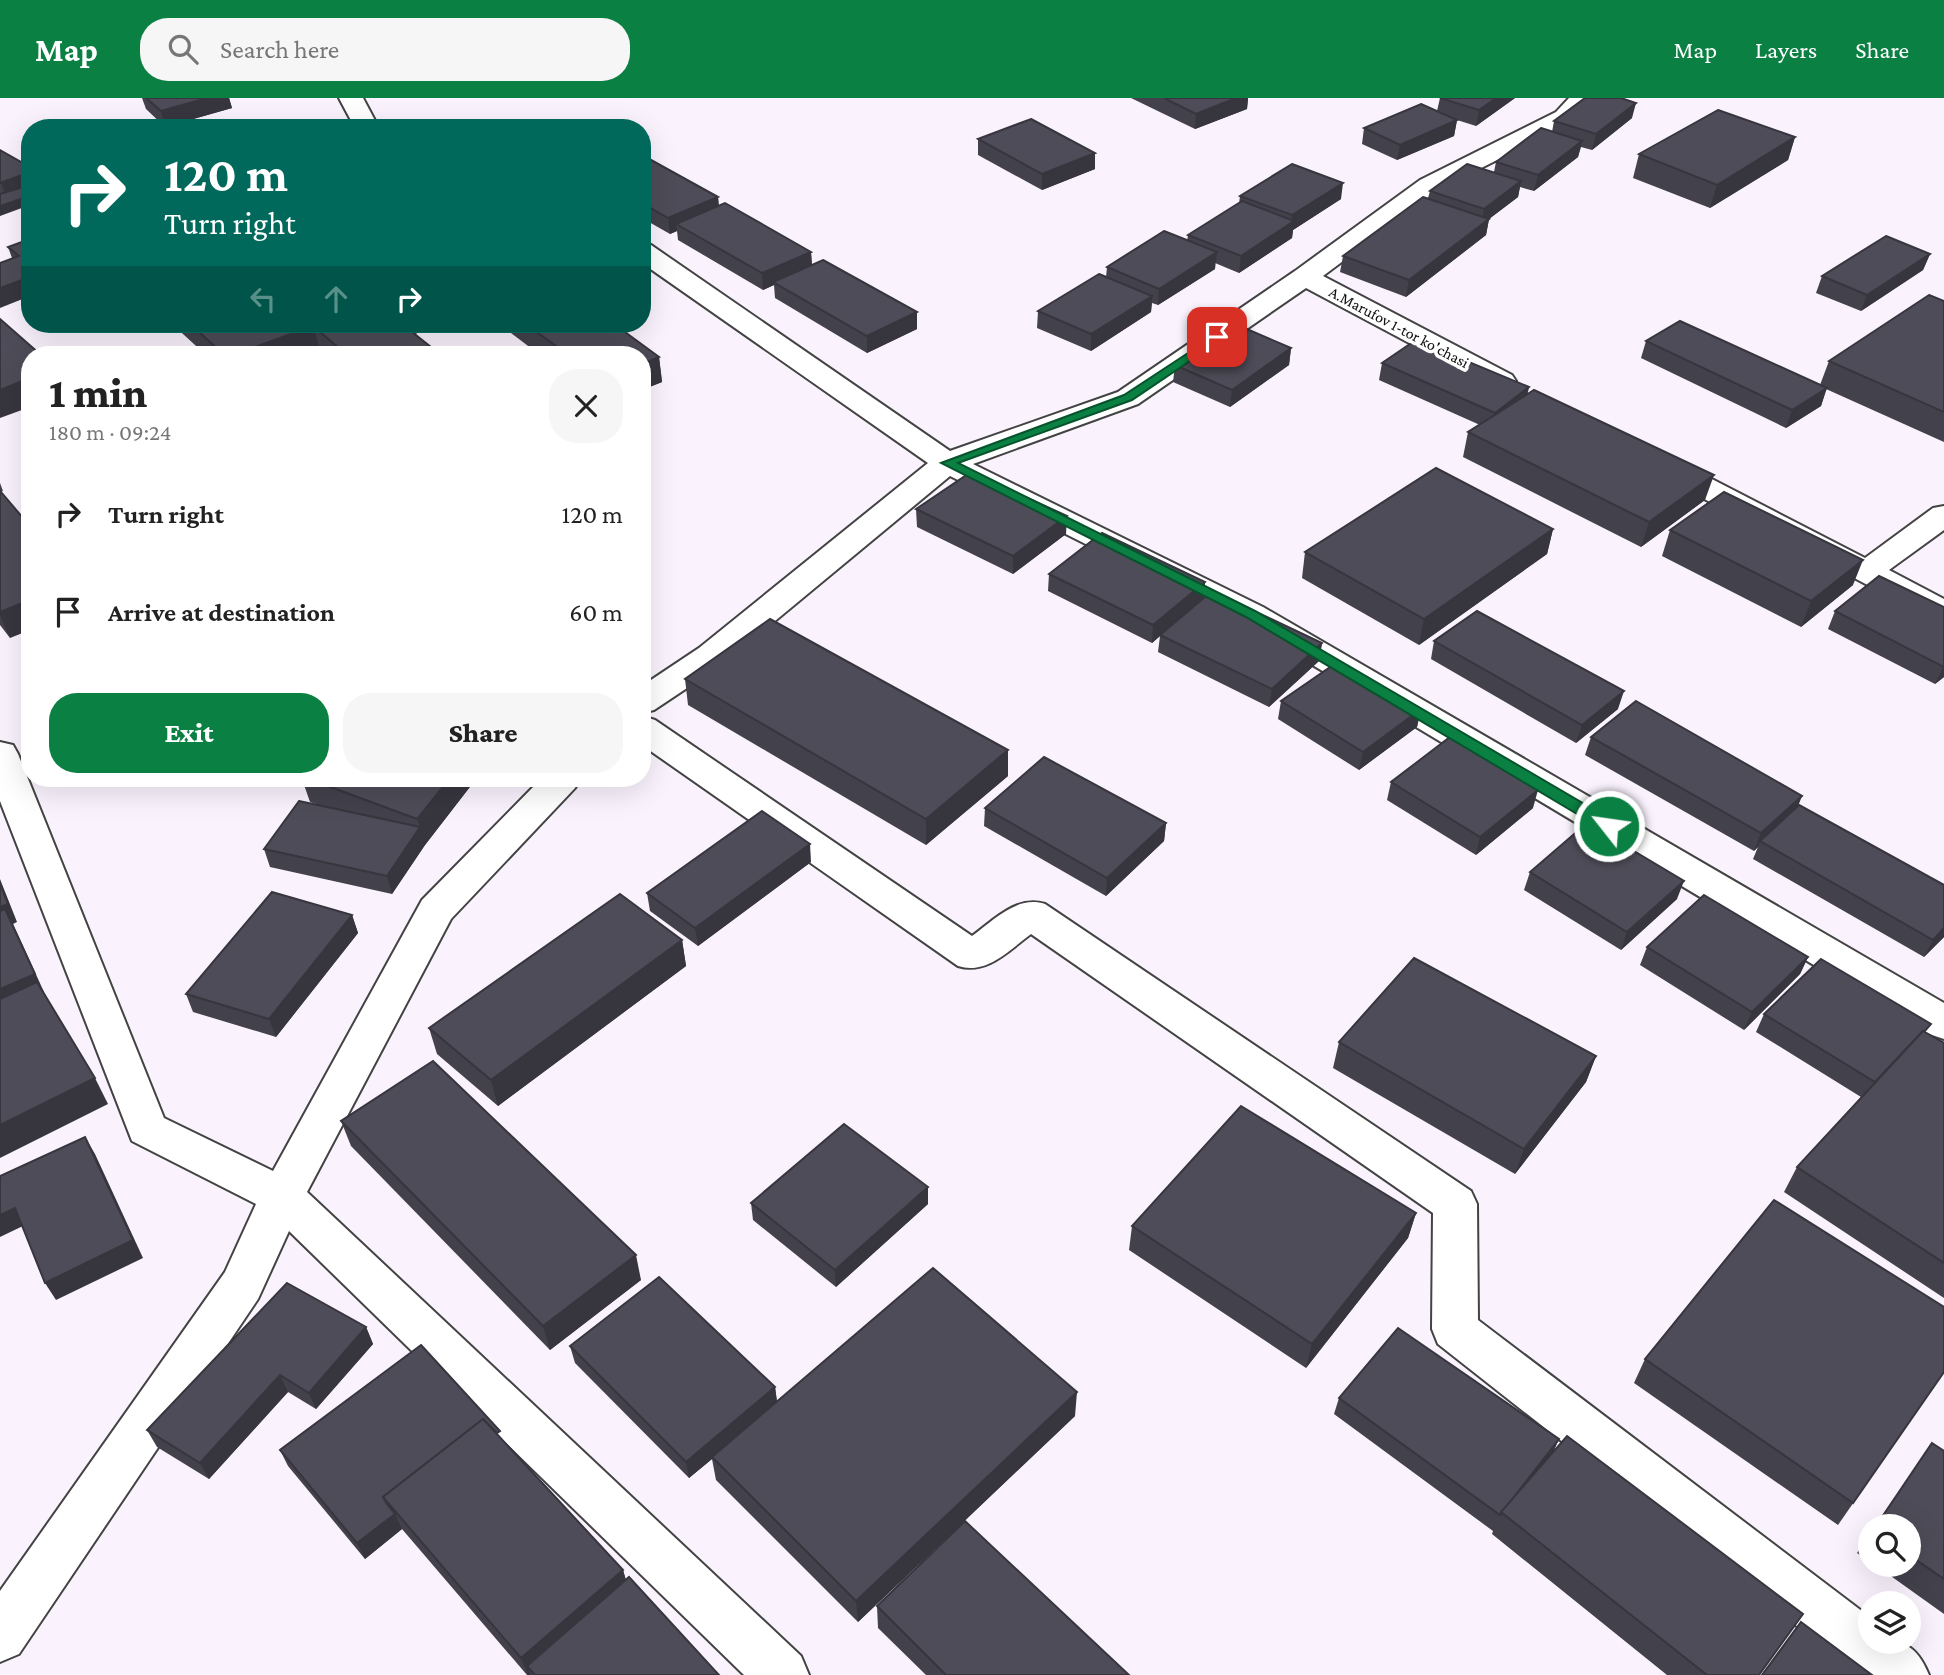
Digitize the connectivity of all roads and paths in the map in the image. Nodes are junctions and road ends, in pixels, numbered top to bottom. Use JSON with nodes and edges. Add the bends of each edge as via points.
{"nodes":[{"id":1,"x":351,"y":98,"type":"edge"},
{"id":2,"x":1582,"y":98,"type":"edge"},
{"id":3,"x":362,"y":119,"type":"edge"},
{"id":4,"x":651,"y":257,"type":"edge"},
{"id":5,"x":1305,"y":277,"type":"junction"},
{"id":6,"x":1524,"y":393,"type":"edge"},
{"id":7,"x":1634,"y":450,"type":"edge"},
{"id":8,"x":947,"y":463,"type":"junction"},
{"id":9,"x":1944,"y":515,"type":"edge"},
{"id":10,"x":1866,"y":572,"type":"junction"},
{"id":11,"x":1944,"y":612,"type":"edge"},
{"id":12,"x":651,"y":696,"type":"edge"},
{"id":13,"x":651,"y":734,"type":"edge"},
{"id":14,"x":0,"y":754,"type":"edge"},
{"id":15,"x":554,"y":787,"type":"edge"},
{"id":16,"x":1944,"y":1023,"type":"edge"},
{"id":17,"x":282,"y":1196,"type":"junction"},
{"id":18,"x":0,"y":1636,"type":"edge"},
{"id":19,"x":782,"y":1675,"type":"edge"},
{"id":20,"x":1902,"y":1675,"type":"edge"}],
"edges":[{"from":1,"to":3,"type":"street"},
{"from":2,"to":5,"type":"street","via":[[1563,117],[1429,185]]},
{"from":4,"to":8,"type":"street"},
{"from":5,"to":6,"type":"street","name":"A.Marufov 1-tor ko'chasi"},
{"from":5,"to":8,"type":"street","via":[[1128,398]]},
{"from":7,"to":10,"type":"street"},
{"from":8,"to":12,"type":"street","via":[[711,656]]},
{"from":8,"to":16,"type":"street","via":[[1251,614]]},
{"from":9,"to":10,"type":"street"},
{"from":10,"to":11,"type":"street"},
{"from":13,"to":20,"type":"street","via":[[972,956],[1031,914],[1455,1204],[1455,1329]]},
{"from":14,"to":17,"type":"street","via":[[147,1129]]},
{"from":15,"to":17,"type":"street","via":[[436,910]]},
{"from":17,"to":18,"type":"street","via":[[242,1285]]},
{"from":17,"to":19,"type":"street"}]}
